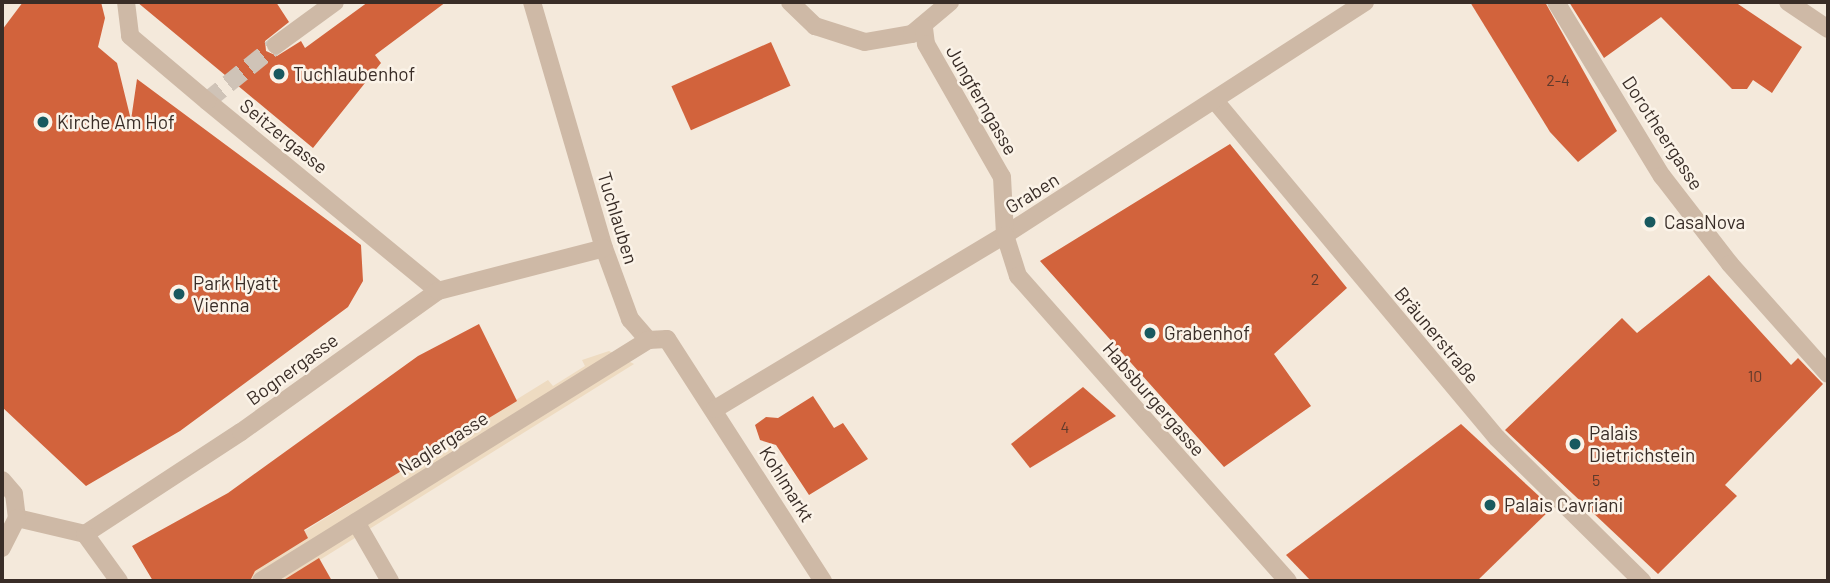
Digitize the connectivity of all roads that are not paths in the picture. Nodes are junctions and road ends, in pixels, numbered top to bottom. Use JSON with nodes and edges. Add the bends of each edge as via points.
{"nodes":[{"id":1,"x":126,"y":2,"type":"edge"},
{"id":2,"x":335,"y":2,"type":"edge"},
{"id":3,"x":533,"y":2,"type":"edge"},
{"id":4,"x":790,"y":2,"type":"edge"},
{"id":5,"x":950,"y":2,"type":"edge"},
{"id":6,"x":1365,"y":2,"type":"edge"},
{"id":7,"x":1556,"y":2,"type":"edge"},
{"id":8,"x":1788,"y":2,"type":"edge"},
{"id":9,"x":924,"y":28,"type":"junction"},
{"id":10,"x":1828,"y":29,"type":"edge"},
{"id":11,"x":276,"y":45,"type":"tunnel mouth"},
{"id":12,"x":1216,"y":102,"type":"junction"},
{"id":13,"x":1005,"y":235,"type":"junction"},
{"id":14,"x":604,"y":248,"type":"junction"},
{"id":15,"x":438,"y":290,"type":"junction"},
{"id":16,"x":648,"y":340,"type":"junction"},
{"id":17,"x":1828,"y":374,"type":"edge"},
{"id":18,"x":715,"y":409,"type":"junction"},
{"id":19,"x":2,"y":480,"type":"edge"},
{"id":20,"x":17,"y":519,"type":"junction"},
{"id":21,"x":356,"y":522,"type":"junction"},
{"id":22,"x":85,"y":534,"type":"junction"},
{"id":23,"x":2,"y":548,"type":"edge"},
{"id":24,"x":119,"y":581,"type":"edge"},
{"id":25,"x":261,"y":581,"type":"edge"},
{"id":26,"x":390,"y":581,"type":"edge"},
{"id":27,"x":823,"y":581,"type":"edge"},
{"id":28,"x":1288,"y":581,"type":"edge"},
{"id":29,"x":1642,"y":581,"type":"edge"}],
"edges":[{"from":1,"to":15,"type":"street","name":"Seitzergasse","via":[[130,36]]},
{"from":2,"to":11,"type":"street"},
{"from":3,"to":14,"type":"street","name":"Tuchlauben"},
{"from":4,"to":9,"type":"street","via":[[815,26],[865,42],[895,39]]},
{"from":5,"to":9,"type":"street"},
{"from":6,"to":12,"type":"street","name":"Graben"},
{"from":7,"to":17,"type":"street","name":"Dorotheergasse","via":[[1662,176],[1730,264]]},
{"from":8,"to":10,"type":"street"},
{"from":9,"to":13,"type":"street","name":"Jungferngasse","via":[[926,44],[1002,177]]},
{"from":12,"to":13,"type":"street","name":"Graben"},
{"from":12,"to":29,"type":"street","name":"Bräunerstraße","via":[[1497,438]]},
{"from":13,"to":18,"type":"street","name":"Graben"},
{"from":13,"to":28,"type":"street","name":"Habsburgergasse","via":[[1018,276]]},
{"from":14,"to":15,"type":"street","name":"Bognergasse"},
{"from":14,"to":16,"type":"street","name":"Tuchlauben","via":[[630,319]]},
{"from":15,"to":22,"type":"street","name":"Bognergasse","via":[[241,432]]},
{"from":16,"to":18,"type":"street","via":[[667,339]]},
{"from":16,"to":21,"type":"street","name":"Naglergasse"},
{"from":18,"to":27,"type":"street","name":"Kohlmarkt"},
{"from":19,"to":20,"type":"street","via":[[14,494]]},
{"from":20,"to":22,"type":"street"},
{"from":20,"to":23,"type":"street"},
{"from":21,"to":25,"type":"street","name":"Naglergasse"},
{"from":21,"to":26,"type":"street"},
{"from":22,"to":24,"type":"street"}]}
